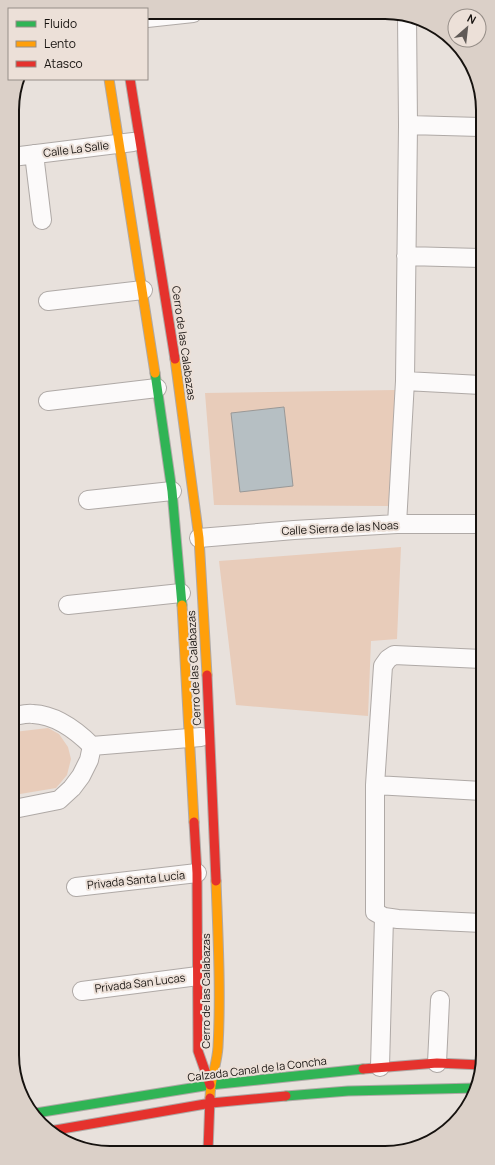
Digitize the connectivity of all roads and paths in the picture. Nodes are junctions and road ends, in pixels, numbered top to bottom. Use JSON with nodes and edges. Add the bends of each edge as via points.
{"nodes":[{"id":1,"x":407,"y":22,"type":"edge"},
{"id":2,"x":109,"y":80,"type":"edge"},
{"id":3,"x":130,"y":80,"type":"edge"},
{"id":4,"x":408,"y":125,"type":"junction"},
{"id":5,"x":476,"y":127,"type":"edge"},
{"id":6,"x":140,"y":141,"type":"junction"},
{"id":7,"x":119,"y":144,"type":"junction"},
{"id":8,"x":34,"y":154,"type":"junction"},
{"id":9,"x":19,"y":156,"type":"edge"},
{"id":10,"x":42,"y":220,"type":"dead end"},
{"id":11,"x":406,"y":256,"type":"junction"},
{"id":12,"x":476,"y":258,"type":"edge"},
{"id":13,"x":142,"y":290,"type":"junction"},
{"id":14,"x":48,"y":301,"type":"dead end"},
{"id":15,"x":405,"y":381,"type":"junction"},
{"id":16,"x":476,"y":385,"type":"edge"},
{"id":17,"x":157,"y":388,"type":"junction"},
{"id":18,"x":48,"y":401,"type":"dead end"},
{"id":19,"x":172,"y":491,"type":"junction"},
{"id":20,"x":88,"y":500,"type":"dead end"},
{"id":21,"x":397,"y":524,"type":"junction"},
{"id":22,"x":476,"y":524,"type":"edge"},
{"id":23,"x":199,"y":538,"type":"junction"},
{"id":24,"x":181,"y":593,"type":"junction"},
{"id":25,"x":68,"y":605,"type":"dead end"},
{"id":26,"x":476,"y":659,"type":"edge"},
{"id":27,"x":19,"y":715,"type":"edge"},
{"id":28,"x":210,"y":737,"type":"junction"},
{"id":29,"x":189,"y":738,"type":"junction"},
{"id":30,"x":92,"y":746,"type":"junction"},
{"id":31,"x":375,"y":785,"type":"junction"},
{"id":32,"x":476,"y":791,"type":"edge"},
{"id":33,"x":19,"y":808,"type":"edge"},
{"id":34,"x":196,"y":873,"type":"junction"},
{"id":35,"x":76,"y":887,"type":"dead end"},
{"id":36,"x":384,"y":918,"type":"junction"},
{"id":37,"x":476,"y":923,"type":"edge"},
{"id":38,"x":198,"y":976,"type":"junction"},
{"id":39,"x":82,"y":991,"type":"dead end"},
{"id":40,"x":440,"y":1000,"type":"dead end"},
{"id":41,"x":437,"y":1064,"type":"junction"},
{"id":42,"x":475,"y":1064,"type":"edge"},
{"id":43,"x":380,"y":1067,"type":"junction"},
{"id":44,"x":210,"y":1085,"type":"junction"},
{"id":45,"x":470,"y":1088,"type":"edge"},
{"id":46,"x":211,"y":1103,"type":"junction"},
{"id":47,"x":40,"y":1112,"type":"edge"},
{"id":48,"x":58,"y":1130,"type":"edge"},
{"id":49,"x":208,"y":1146,"type":"edge"}],
"edges":[{"from":1,"to":4,"type":"street"},
{"from":2,"to":7,"type":"street","name":"Cerro de las Calabazas"},
{"from":3,"to":6,"type":"street","name":"Cerro de las Calabazas"},
{"from":4,"to":5,"type":"street"},
{"from":4,"to":11,"type":"street"},
{"from":6,"to":7,"type":"street","name":"Calle La Salle"},
{"from":6,"to":23,"type":"street","name":"Cerro de las Calabazas","via":[[172,336]]},
{"from":7,"to":8,"type":"street","name":"Calle La Salle"},
{"from":7,"to":13,"type":"street","name":"Cerro de las Calabazas"},
{"from":8,"to":9,"type":"street","name":"Calle La Salle"},
{"from":8,"to":10,"type":"street"},
{"from":11,"to":12,"type":"street"},
{"from":11,"to":15,"type":"street"},
{"from":13,"to":14,"type":"street"},
{"from":13,"to":17,"type":"street","name":"Cerro de las Calabazas"},
{"from":15,"to":16,"type":"street"},
{"from":15,"to":21,"type":"street"},
{"from":17,"to":18,"type":"street"},
{"from":17,"to":19,"type":"street","name":"Cerro de las Calabazas"},
{"from":19,"to":20,"type":"street"},
{"from":19,"to":24,"type":"street","name":"Cerro de las Calabazas"},
{"from":21,"to":22,"type":"street","name":"Calle Sierra de las Noas"},
{"from":21,"to":23,"type":"street","name":"Calle Sierra de las Noas"},
{"from":23,"to":28,"type":"street","name":"Cerro de las Calabazas"},
{"from":24,"to":25,"type":"street"},
{"from":24,"to":29,"type":"street","name":"Cerro de las Calabazas"},
{"from":26,"to":31,"type":"street","via":[[394,655],[388,659],[383,666]]},
{"from":27,"to":30,"type":"street","via":[[32,714],[50,718],[68,726]]},
{"from":28,"to":29,"type":"street"},
{"from":28,"to":44,"type":"street","name":"Cerro de las Calabazas","via":[[220,976],[218,1049]]},
{"from":29,"to":30,"type":"street"},
{"from":29,"to":34,"type":"street","name":"Cerro de las Calabazas"},
{"from":30,"to":33,"type":"street","via":[[89,760],[81,776],[59,800]]},
{"from":31,"to":32,"type":"street"},
{"from":31,"to":36,"type":"street","via":[[375,912]]},
{"from":34,"to":35,"type":"street","name":"Privada Santa Lucía"},
{"from":34,"to":38,"type":"street","name":"Cerro de las Calabazas"},
{"from":36,"to":37,"type":"street"},
{"from":36,"to":43,"type":"street"},
{"from":38,"to":39,"type":"street","name":"Privada San Lucas"},
{"from":38,"to":44,"type":"street","name":"Cerro de las Calabazas","via":[[198,1051]]},
{"from":40,"to":41,"type":"street"},
{"from":41,"to":42,"type":"street","name":"Calzada Canal de la Concha"},
{"from":41,"to":43,"type":"street","name":"Calzada Canal de la Concha"},
{"from":43,"to":44,"type":"street","name":"Calzada Canal de la Concha"},
{"from":44,"to":46,"type":"street"},
{"from":44,"to":47,"type":"street","name":"Calzada Canal de la Concha"},
{"from":45,"to":46,"type":"street","via":[[348,1091]]},
{"from":46,"to":48,"type":"street"},
{"from":46,"to":49,"type":"street"}]}
